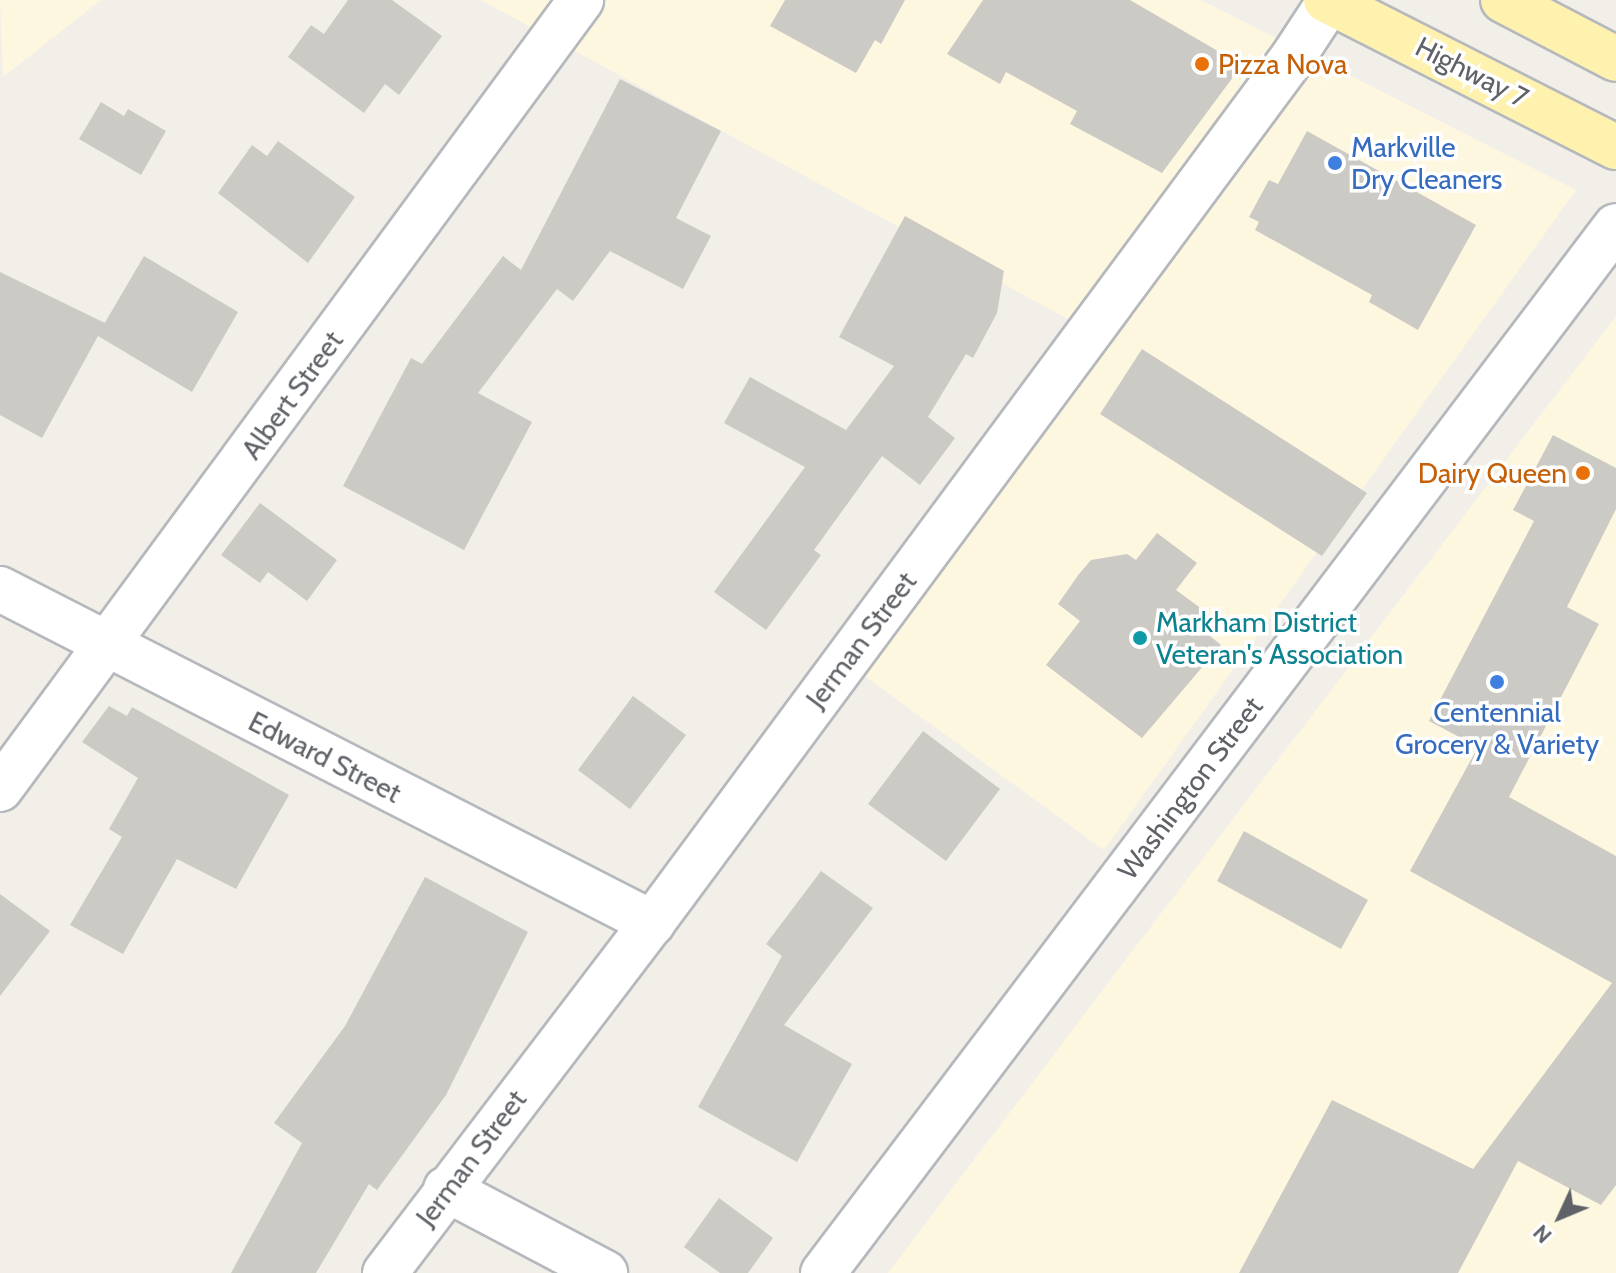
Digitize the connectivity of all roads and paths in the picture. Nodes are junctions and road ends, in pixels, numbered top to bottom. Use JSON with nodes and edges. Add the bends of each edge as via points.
{"nodes":[{"id":1,"x":581,"y":0,"type":"edge"},
{"id":2,"x":1503,"y":0,"type":"edge"},
{"id":3,"x":1328,"y":1,"type":"edge"},
{"id":4,"x":1616,"y":59,"type":"edge"},
{"id":5,"x":1616,"y":147,"type":"edge"},
{"id":6,"x":1616,"y":226,"type":"edge"},
{"id":7,"x":0,"y":589,"type":"edge"},
{"id":8,"x":108,"y":646,"type":"junction"},
{"id":9,"x":0,"y":789,"type":"edge"},
{"id":10,"x":652,"y":923,"type":"junction"},
{"id":11,"x":446,"y":1189,"type":"junction"},
{"id":12,"x":385,"y":1273,"type":"edge"},
{"id":13,"x":605,"y":1273,"type":"edge"},
{"id":14,"x":823,"y":1273,"type":"edge"}],
"edges":[{"from":1,"to":8,"type":"street","name":"Albert Street"},
{"from":2,"to":4,"type":"main road"},
{"from":3,"to":5,"type":"main road","name":"Highway 7"},
{"from":3,"to":10,"type":"street","name":"Jerman Street","via":[[1284,70]]},
{"from":6,"to":14,"type":"street","name":"Washington Street"},
{"from":7,"to":8,"type":"street","name":"Edward Street"},
{"from":8,"to":9,"type":"street","name":"Albert Street"},
{"from":8,"to":10,"type":"street","name":"Edward Street"},
{"from":10,"to":11,"type":"street","name":"Jerman Street"},
{"from":11,"to":12,"type":"street","name":"Jerman Street"},
{"from":11,"to":13,"type":"street"}]}
